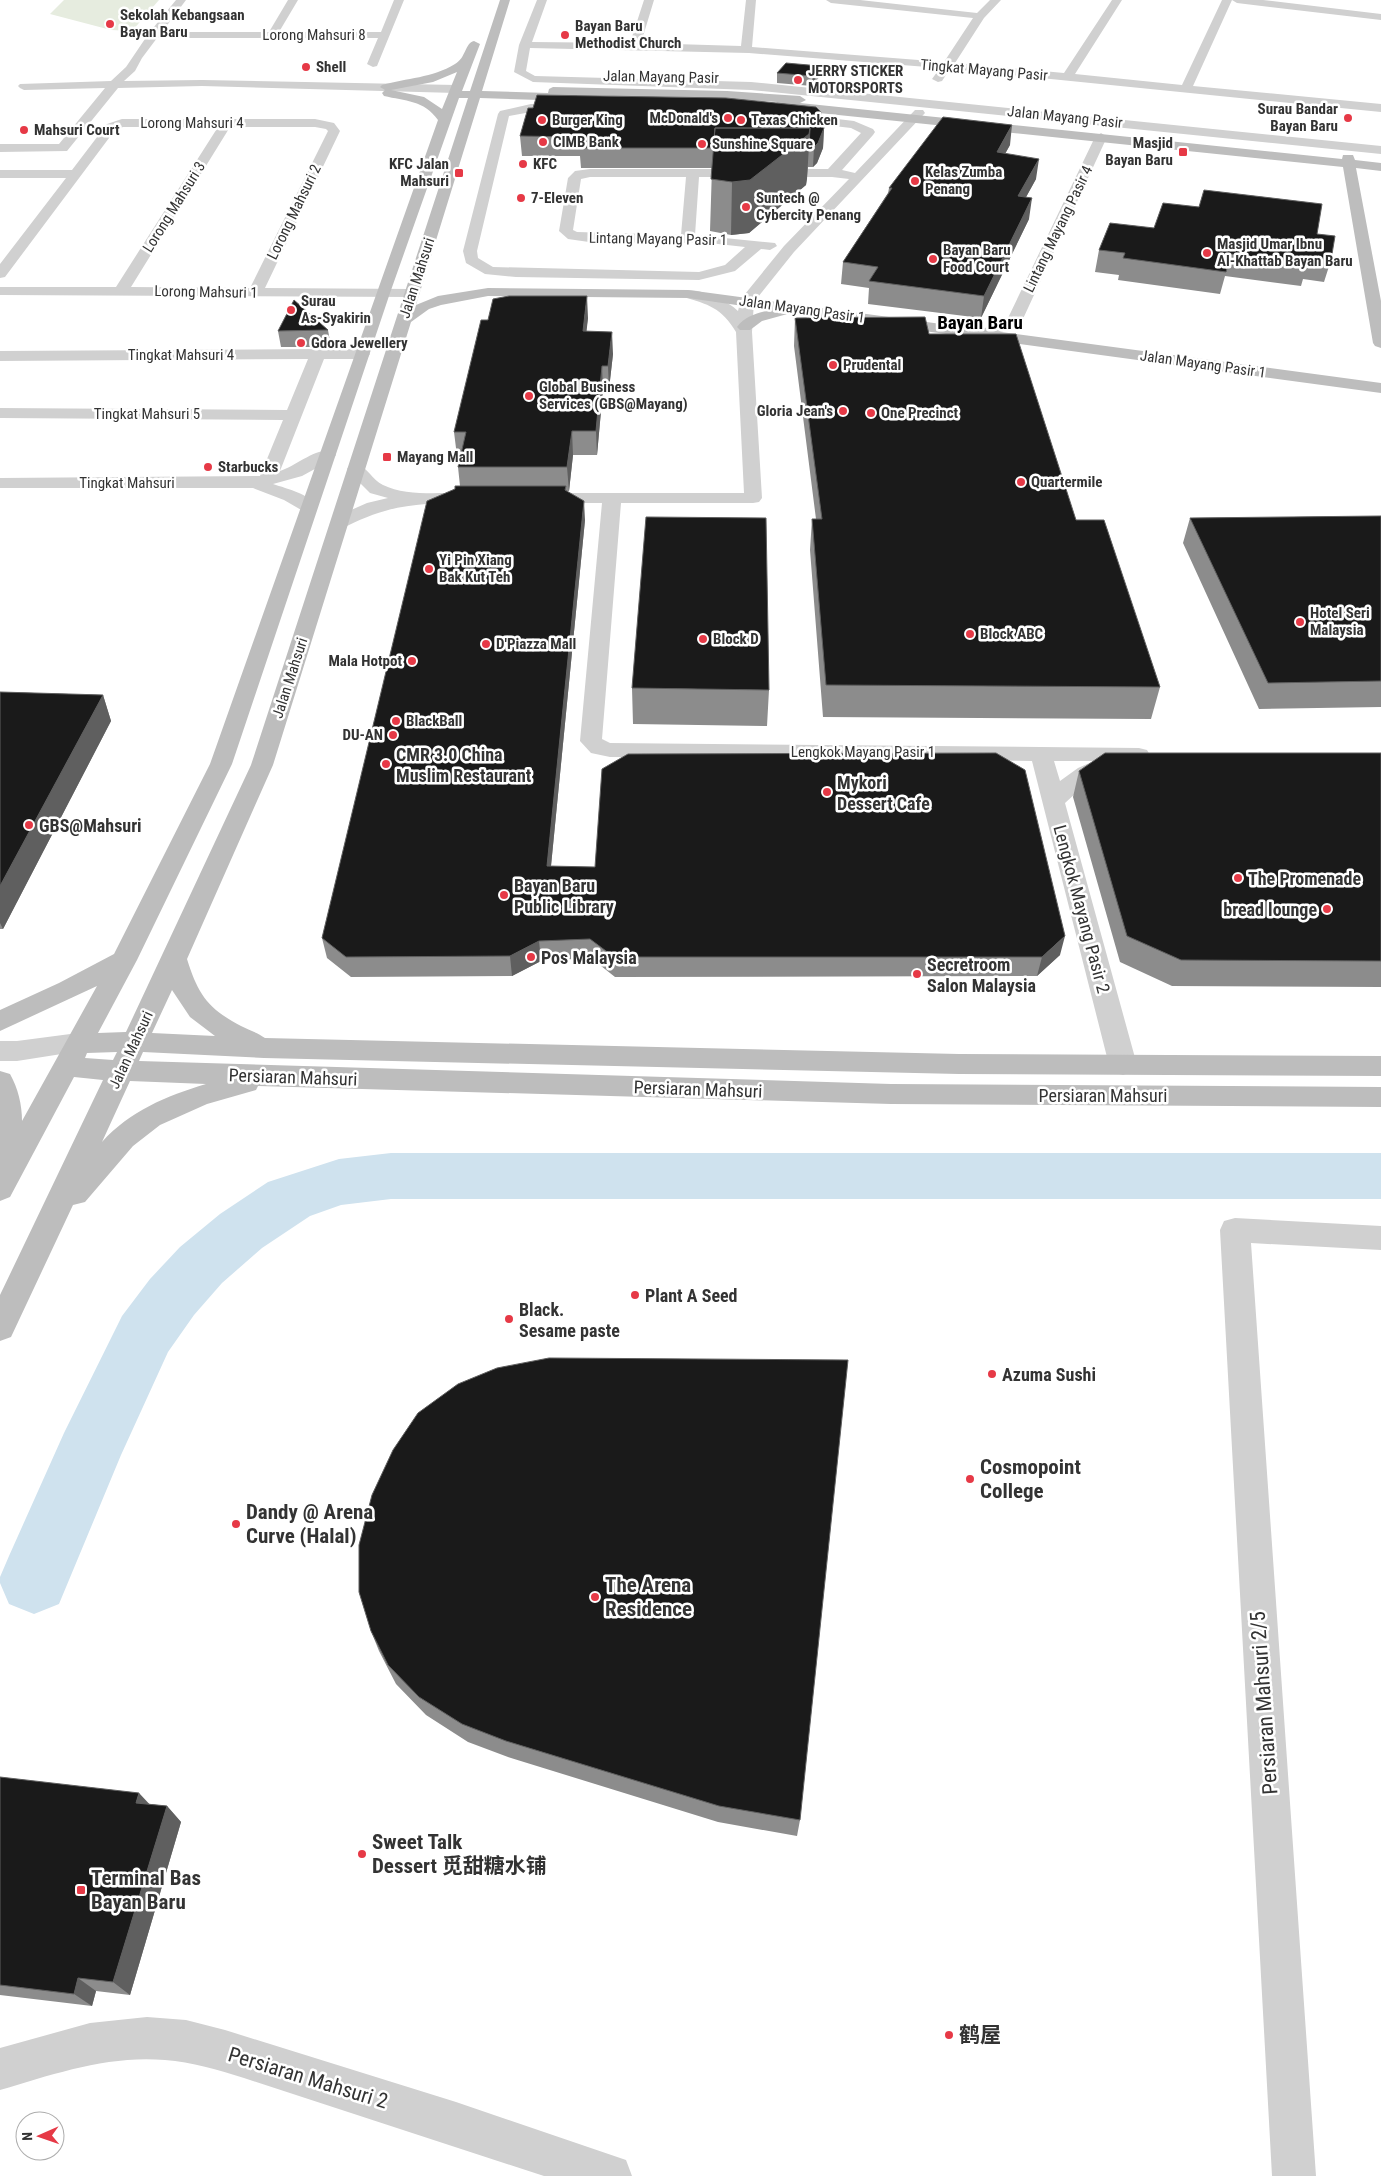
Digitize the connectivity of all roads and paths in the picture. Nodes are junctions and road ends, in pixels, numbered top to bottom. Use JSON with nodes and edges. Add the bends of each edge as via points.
{"nodes":[{"id":1,"x":181,"y":0,"type":"edge"},
{"id":2,"x":292,"y":0,"type":"edge"},
{"id":3,"x":399,"y":0,"type":"edge"},
{"id":4,"x":505,"y":0,"type":"edge"},
{"id":5,"x":542,"y":0,"type":"edge"},
{"id":6,"x":649,"y":0,"type":"edge"},
{"id":7,"x":751,"y":0,"type":"edge"},
{"id":8,"x":831,"y":0,"type":"edge"},
{"id":9,"x":996,"y":0,"type":"edge"},
{"id":10,"x":1117,"y":0,"type":"edge"},
{"id":11,"x":1228,"y":0,"type":"edge"},
{"id":12,"x":1236,"y":0,"type":"edge"},
{"id":13,"x":980,"y":16,"type":"junction"},
{"id":14,"x":1381,"y":17,"type":"edge"},
{"id":15,"x":153,"y":35,"type":"junction"},
{"id":16,"x":272,"y":35,"type":"junction"},
{"id":17,"x":385,"y":35,"type":"junction"},
{"id":18,"x":477,"y":35,"type":"dead end"},
{"id":19,"x":525,"y":45,"type":"junction"},
{"id":20,"x":635,"y":46,"type":"junction"},
{"id":21,"x":746,"y":50,"type":"junction"},
{"id":22,"x":468,"y":61,"type":"junction"},
{"id":23,"x":372,"y":64,"type":"dead end"},
{"id":24,"x":946,"y":66,"type":"junction"},
{"id":25,"x":132,"y":69,"type":"junction"},
{"id":26,"x":1067,"y":78,"type":"junction"},
{"id":27,"x":156,"y":83,"type":"junction"},
{"id":28,"x":505,"y":83,"type":"dead end"},
{"id":29,"x":256,"y":84,"type":"junction"},
{"id":30,"x":112,"y":88,"type":"junction"},
{"id":31,"x":1186,"y":89,"type":"junction"},
{"id":32,"x":386,"y":90,"type":"junction"},
{"id":33,"x":298,"y":91,"type":"junction"},
{"id":34,"x":455,"y":91,"type":"junction"},
{"id":35,"x":477,"y":92,"type":"junction"},
{"id":36,"x":551,"y":94,"type":"junction"},
{"id":37,"x":923,"y":103,"type":"junction"},
{"id":38,"x":587,"y":108,"type":"edge"},
{"id":39,"x":1381,"y":108,"type":"edge"},
{"id":40,"x":773,"y":115,"type":"edge"},
{"id":41,"x":444,"y":120,"type":"junction"},
{"id":42,"x":226,"y":123,"type":"junction"},
{"id":43,"x":466,"y":126,"type":"junction"},
{"id":44,"x":334,"y":131,"type":"joint"},
{"id":45,"x":1101,"y":137,"type":"junction"},
{"id":46,"x":0,"y":148,"type":"edge"},
{"id":47,"x":1381,"y":150,"type":"edge"},
{"id":48,"x":1298,"y":157,"type":"junction"},
{"id":49,"x":1348,"y":161,"type":"junction"},
{"id":50,"x":1381,"y":162,"type":"edge"},
{"id":51,"x":1381,"y":167,"type":"edge"},
{"id":52,"x":1381,"y":172,"type":"edge"},
{"id":53,"x":693,"y":173,"type":"junction"},
{"id":54,"x":832,"y":173,"type":"junction"},
{"id":55,"x":0,"y":174,"type":"edge"},
{"id":56,"x":75,"y":174,"type":"junction"},
{"id":57,"x":856,"y":176,"type":"junction"},
{"id":58,"x":1352,"y":178,"type":"junction"},
{"id":59,"x":688,"y":239,"type":"junction"},
{"id":60,"x":758,"y":244,"type":"junction"},
{"id":61,"x":788,"y":249,"type":"junction"},
{"id":62,"x":422,"y":265,"type":"junction"},
{"id":63,"x":0,"y":274,"type":"edge"},
{"id":64,"x":0,"y":291,"type":"edge"},
{"id":65,"x":121,"y":291,"type":"junction"},
{"id":66,"x":488,"y":292,"type":"junction"},
{"id":67,"x":255,"y":293,"type":"junction"},
{"id":68,"x":383,"y":293,"type":"junction"},
{"id":69,"x":413,"y":293,"type":"junction"},
{"id":70,"x":688,"y":294,"type":"junction"},
{"id":71,"x":746,"y":302,"type":"junction"},
{"id":72,"x":802,"y":309,"type":"junction"},
{"id":73,"x":404,"y":319,"type":"junction"},
{"id":74,"x":1014,"y":321,"type":"junction"},
{"id":75,"x":744,"y":329,"type":"junction"},
{"id":76,"x":984,"y":334,"type":"junction"},
{"id":77,"x":1030,"y":340,"type":"junction"},
{"id":78,"x":1381,"y":343,"type":"edge"},
{"id":79,"x":318,"y":354,"type":"junction"},
{"id":80,"x":362,"y":354,"type":"junction"},
{"id":81,"x":0,"y":356,"type":"edge"},
{"id":82,"x":1381,"y":388,"type":"edge"},
{"id":83,"x":0,"y":414,"type":"edge"},
{"id":84,"x":293,"y":415,"type":"junction"},
{"id":85,"x":327,"y":455,"type":"junction"},
{"id":86,"x":356,"y":469,"type":"junction"},
{"id":87,"x":261,"y":481,"type":"junction"},
{"id":88,"x":0,"y":483,"type":"edge"},
{"id":89,"x":412,"y":498,"type":"junction"},
{"id":90,"x":488,"y":498,"type":"edge"},
{"id":91,"x":526,"y":498,"type":"edge"},
{"id":92,"x":612,"y":499,"type":"junction"},
{"id":93,"x":309,"y":507,"type":"junction"},
{"id":94,"x":340,"y":522,"type":"junction"},
{"id":95,"x":1041,"y":754,"type":"junction"},
{"id":96,"x":1134,"y":755,"type":"junction"},
{"id":97,"x":1164,"y":755,"type":"edge"},
{"id":98,"x":1054,"y":802,"type":"junction"},
{"id":99,"x":174,"y":959,"type":"junction"},
{"id":100,"x":124,"y":960,"type":"junction"},
{"id":101,"x":0,"y":1021,"type":"edge"},
{"id":102,"x":134,"y":1042,"type":"junction"},
{"id":103,"x":264,"y":1048,"type":"junction"},
{"id":104,"x":8,"y":1051,"type":"edge"},
{"id":105,"x":72,"y":1054,"type":"junction"},
{"id":106,"x":1123,"y":1065,"type":"junction"},
{"id":107,"x":1381,"y":1066,"type":"edge"},
{"id":108,"x":122,"y":1071,"type":"junction"},
{"id":109,"x":272,"y":1076,"type":"junction"},
{"id":110,"x":0,"y":1081,"type":"edge"},
{"id":111,"x":1381,"y":1097,"type":"edge"},
{"id":112,"x":0,"y":1188,"type":"edge"},
{"id":113,"x":50,"y":1224,"type":"junction"},
{"id":114,"x":1381,"y":1238,"type":"edge"},
{"id":115,"x":0,"y":1328,"type":"edge"},
{"id":116,"x":0,"y":2069,"type":"edge"},
{"id":117,"x":610,"y":2176,"type":"edge"},
{"id":118,"x":1294,"y":2176,"type":"edge"}],
"edges":[{"from":1,"to":15,"type":"street"},
{"from":2,"to":16,"type":"street"},
{"from":3,"to":17,"type":"street"},
{"from":4,"to":35,"type":"street","name":"Jalan Mahsuri","via":[[487,71]]},
{"from":5,"to":19,"type":"street"},
{"from":6,"to":20,"type":"street"},
{"from":7,"to":21,"type":"street"},
{"from":8,"to":13,"type":"street"},
{"from":9,"to":13,"type":"street"},
{"from":10,"to":26,"type":"street"},
{"from":11,"to":31,"type":"street"},
{"from":12,"to":14,"type":"street"},
{"from":13,"to":24,"type":"street"},
{"from":15,"to":16,"type":"street","name":"Lorong Mahsuri 8"},
{"from":15,"to":25,"type":"street"},
{"from":16,"to":17,"type":"street","name":"Lorong Mahsuri 8"},
{"from":17,"to":23,"type":"street"},
{"from":18,"to":22,"type":"street","name":"Jalan Mahsuri"},
{"from":19,"to":20,"type":"street","name":"Tingkat Mayang Pasir"},
{"from":19,"to":37,"type":"street","name":"Jalan Mayang Pasir","via":[[520,72],[543,80],[751,86]]},
{"from":20,"to":21,"type":"street","name":"Tingkat Mayang Pasir"},
{"from":21,"to":24,"type":"street","name":"Tingkat Mayang Pasir"},
{"from":22,"to":32,"type":"street","via":[[444,76]]},
{"from":22,"to":34,"type":"street","name":"Jalan Mahsuri"},
{"from":24,"to":26,"type":"street","name":"Tingkat Mayang Pasir"},
{"from":24,"to":37,"type":"street"},
{"from":25,"to":27,"type":"street","via":[[137,80]]},
{"from":25,"to":30,"type":"street"},
{"from":26,"to":31,"type":"street","name":"Tingkat Mayang Pasir"},
{"from":27,"to":29,"type":"street"},
{"from":27,"to":30,"type":"street"},
{"from":28,"to":36,"type":"street"},
{"from":29,"to":32,"type":"street"},
{"from":29,"to":33,"type":"street","via":[[262,89]]},
{"from":30,"to":30,"type":"street","via":[[35,92],[24,86]]},
{"from":30,"to":33,"type":"street"},
{"from":30,"to":46,"type":"street","via":[[63,148]]},
{"from":31,"to":39,"type":"street","name":"Tingkat Mayang Pasir"},
{"from":32,"to":33,"type":"street"},
{"from":32,"to":34,"type":"street"},
{"from":32,"to":41,"type":"street","via":[[428,102],[438,109]]},
{"from":34,"to":35,"type":"street","name":"Jalan Mayang Pasir"},
{"from":34,"to":41,"type":"street","name":"Jalan Mahsuri"},
{"from":35,"to":36,"type":"street","name":"Jalan Mayang Pasir"},
{"from":35,"to":43,"type":"street","name":"Jalan Mahsuri"},
{"from":36,"to":37,"type":"street","name":"Jalan Mayang Pasir","via":[[677,104]]},
{"from":36,"to":37,"type":"street","name":"Jalan Mayang Pasir","via":[[727,95],[889,110]]},
{"from":36,"to":43,"type":"street","via":[[485,109],[474,115]]},
{"from":37,"to":45,"type":"street","name":"Jalan Mayang Pasir"},
{"from":37,"to":47,"type":"street","name":"Jalan Mayang Pasir"},
{"from":37,"to":49,"type":"street","name":"Jalan Mayang Pasir","via":[[942,115]]},
{"from":37,"to":57,"type":"street"},
{"from":38,"to":60,"type":"street","via":[[531,108],[504,114],[470,251],[471,260],[490,271],[516,273],[700,276],[730,268]]},
{"from":40,"to":54,"type":"street","via":[[854,125],[870,132]]},
{"from":41,"to":68,"type":"street","name":"Jalan Mahsuri"},
{"from":42,"to":44,"type":"street","name":"Lorong Mahsuri 4","via":[[315,123],[330,126]]},
{"from":42,"to":56,"type":"street","name":"Lorong Mahsuri 4","via":[[122,124],[112,127]]},
{"from":42,"to":65,"type":"street","name":"Lorong Mahsuri 3"},
{"from":43,"to":62,"type":"street","name":"Jalan Mahsuri"},
{"from":44,"to":67,"type":"street","name":"Lorong Mahsuri 2"},
{"from":45,"to":48,"type":"street","name":"Jalan Mayang Pasir"},
{"from":45,"to":74,"type":"street","name":"Lintang Mayang Pasir 4"},
{"from":48,"to":49,"type":"street","name":"Jalan Mayang Pasir"},
{"from":48,"to":58,"type":"street"},
{"from":49,"to":50,"type":"street","name":"Jalan Mayang Pasir"},
{"from":49,"to":51,"type":"street","name":"Jalan Mayang Pasir"},
{"from":49,"to":58,"type":"street"},
{"from":52,"to":58,"type":"street"},
{"from":53,"to":54,"type":"street","name":"Lintang Mayang Pasir 1"},
{"from":53,"to":59,"type":"street"},
{"from":53,"to":59,"type":"street","name":"Lintang Mayang Pasir 1","via":[[590,173],[577,176],[566,231],[589,238]]},
{"from":54,"to":57,"type":"street","name":"Lintang Mayang Pasir 1"},
{"from":55,"to":56,"type":"street"},
{"from":56,"to":63,"type":"street","name":"Lorong Mahsuri 4"},
{"from":57,"to":61,"type":"street"},
{"from":58,"to":78,"type":"street"},
{"from":59,"to":60,"type":"street","name":"Lintang Mayang Pasir 1"},
{"from":60,"to":61,"type":"street","name":"Lintang Mayang Pasir 1"},
{"from":61,"to":71,"type":"street"},
{"from":62,"to":66,"type":"street","name":"Jalan Mayang Pasir 1","via":[[438,282]]},
{"from":62,"to":69,"type":"street","name":"Jalan Mahsuri"},
{"from":64,"to":65,"type":"street","name":"Lorong Mahsuri 1"},
{"from":65,"to":67,"type":"street","name":"Lorong Mahsuri 1"},
{"from":66,"to":70,"type":"street","name":"Jalan Mayang Pasir 1"},
{"from":66,"to":73,"type":"street","name":"Jalan Mayang Pasir 1","via":[[438,301]]},
{"from":67,"to":68,"type":"street","name":"Lorong Mahsuri 1"},
{"from":68,"to":69,"type":"street","name":"Lorong Mahsuri 1"},
{"from":68,"to":80,"type":"street","name":"Jalan Mahsuri"},
{"from":69,"to":73,"type":"street","name":"Jalan Mahsuri"},
{"from":70,"to":71,"type":"street","name":"Jalan Mayang Pasir 1"},
{"from":70,"to":75,"type":"street","via":[[730,310]]},
{"from":71,"to":72,"type":"street","name":"Jalan Mayang Pasir 1"},
{"from":71,"to":75,"type":"street"},
{"from":72,"to":75,"type":"street","via":[[766,314]]},
{"from":72,"to":76,"type":"street","name":"Jalan Mayang Pasir 1"},
{"from":73,"to":86,"type":"street","name":"Jalan Mahsuri"},
{"from":74,"to":76,"type":"street"},
{"from":74,"to":77,"type":"street"},
{"from":75,"to":92,"type":"street","via":[[753,498]]},
{"from":76,"to":77,"type":"street","name":"Jalan Mayang Pasir 1"},
{"from":77,"to":82,"type":"street","name":"Jalan Mayang Pasir 1"},
{"from":79,"to":80,"type":"street","name":"Tingkat Mahsuri 4"},
{"from":79,"to":81,"type":"street","name":"Tingkat Mahsuri 4"},
{"from":79,"to":84,"type":"street"},
{"from":80,"to":85,"type":"street","name":"Jalan Mahsuri"},
{"from":83,"to":84,"type":"street","name":"Tingkat Mahsuri 5"},
{"from":84,"to":87,"type":"street"},
{"from":85,"to":87,"type":"street","via":[[296,472]]},
{"from":85,"to":93,"type":"street","name":"Jalan Mahsuri"},
{"from":86,"to":89,"type":"street","via":[[376,489]]},
{"from":86,"to":94,"type":"street","name":"Jalan Mahsuri"},
{"from":87,"to":88,"type":"street","name":"Tingkat Mahsuri"},
{"from":87,"to":93,"type":"street"},
{"from":89,"to":90,"type":"street"},
{"from":89,"to":94,"type":"street","via":[[375,505]]},
{"from":91,"to":92,"type":"street"},
{"from":92,"to":95,"type":"street","name":"Lengkok Mayang Pasir 1","via":[[591,741],[598,748]]},
{"from":93,"to":100,"type":"street","name":"Jalan Mahsuri","via":[[220,764]]},
{"from":94,"to":99,"type":"street","name":"Jalan Mahsuri","via":[[262,765]]},
{"from":95,"to":96,"type":"street","name":"Lengkok Mayang Pasir 1"},
{"from":95,"to":98,"type":"street","name":"Lengkok Mayang Pasir 2"},
{"from":96,"to":97,"type":"street","name":"Lengkok Mayang Pasir 1"},
{"from":96,"to":98,"type":"street","via":[[1086,772],[1071,781]]},
{"from":98,"to":106,"type":"street","name":"Lengkok Mayang Pasir 2"},
{"from":99,"to":102,"type":"street","name":"Jalan Mahsuri"},
{"from":99,"to":103,"type":"street","via":[[193,1003],[234,1035]]},
{"from":100,"to":101,"type":"street"},
{"from":100,"to":105,"type":"street","name":"Jalan Mahsuri"},
{"from":102,"to":103,"type":"street","name":"Persiaran Mahsuri"},
{"from":102,"to":105,"type":"street","name":"Persiaran Mahsuri"},
{"from":102,"to":108,"type":"street","name":"Jalan Mahsuri"},
{"from":103,"to":106,"type":"street","name":"Persiaran Mahsuri"},
{"from":104,"to":105,"type":"street","name":"Persiaran Mahsuri"},
{"from":105,"to":108,"type":"street","name":"Persiaran Mahsuri"},
{"from":105,"to":112,"type":"street","name":"Jalan Mahsuri"},
{"from":106,"to":107,"type":"street","name":"Persiaran Mahsuri"},
{"from":108,"to":109,"type":"street","name":"Persiaran Mahsuri"},
{"from":108,"to":113,"type":"street","name":"Jalan Mahsuri"},
{"from":109,"to":111,"type":"street","name":"Persiaran Mahsuri","via":[[891,1095]]},
{"from":109,"to":113,"type":"street","via":[[181,1103],[140,1126],[124,1137]]},
{"from":110,"to":112,"type":"street","via":[[8,1101],[10,1120]]},
{"from":113,"to":115,"type":"street","name":"Jalan Mahsuri"},
{"from":114,"to":118,"type":"street","name":"Persiaran Mahsuri 2/5","via":[[1235,1230]]},
{"from":116,"to":117,"type":"street","name":"Persiaran Mahsuri 2","via":[[106,2040],[149,2038],[193,2043],[427,2114]]}]}
